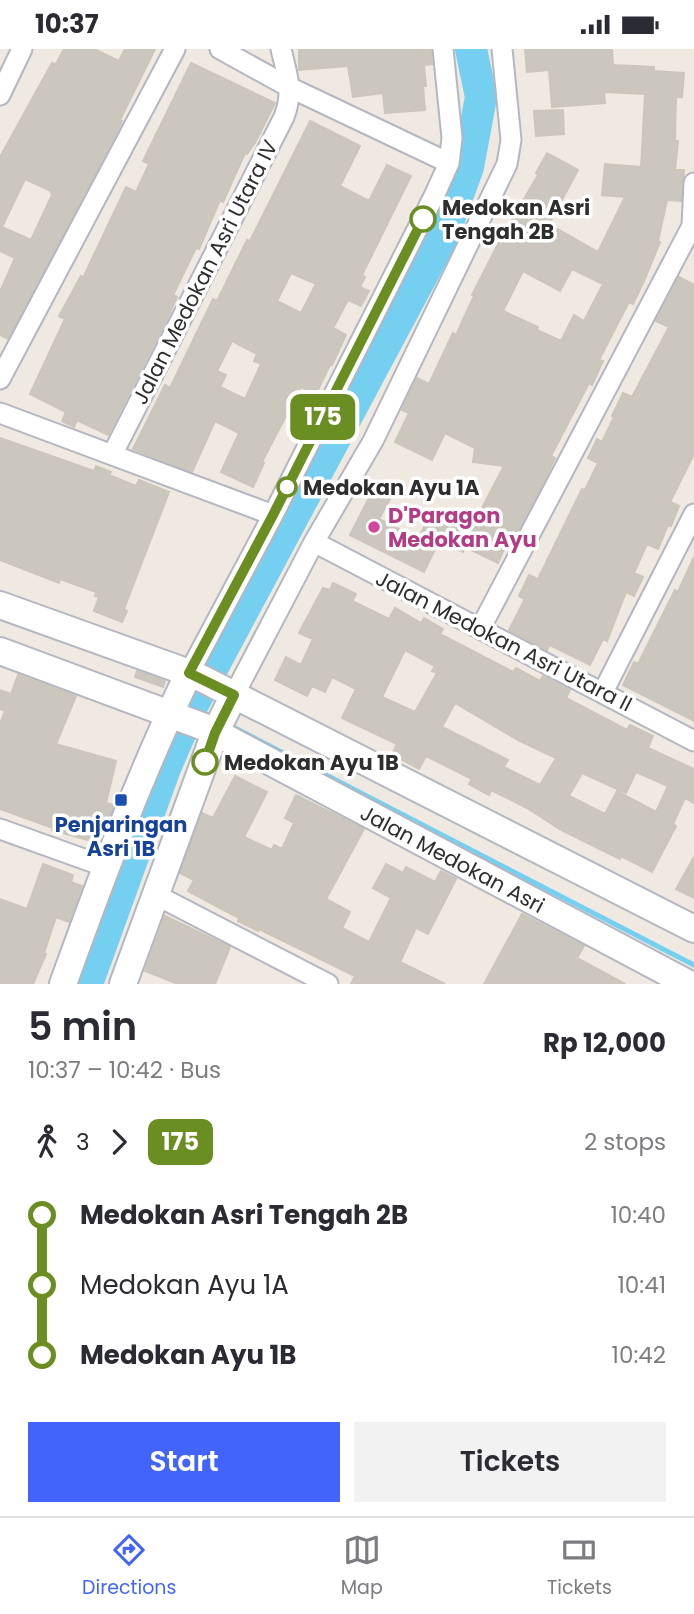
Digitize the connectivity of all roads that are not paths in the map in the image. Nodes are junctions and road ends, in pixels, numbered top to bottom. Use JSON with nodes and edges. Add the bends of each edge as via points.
{"nodes":[{"id":1,"x":22,"y":49,"type":"edge"},
{"id":2,"x":175,"y":49,"type":"edge"},
{"id":3,"x":220,"y":49,"type":"edge"},
{"id":4,"x":281,"y":49,"type":"edge"},
{"id":5,"x":443,"y":49,"type":"edge"},
{"id":6,"x":502,"y":49,"type":"edge"},
{"id":7,"x":289,"y":87,"type":"junction"},
{"id":8,"x":0,"y":95,"type":"edge"},
{"id":9,"x":449,"y":163,"type":"junction"},
{"id":10,"x":694,"y":183,"type":"edge"},
{"id":11,"x":693,"y":226,"type":"edge"},
{"id":12,"x":0,"y":379,"type":"edge"},
{"id":13,"x":0,"y":413,"type":"edge"},
{"id":14,"x":112,"y":455,"type":"junction"},
{"id":15,"x":694,"y":514,"type":"edge"},
{"id":16,"x":273,"y":515,"type":"junction"},
{"id":17,"x":314,"y":543,"type":"junction"},
{"id":18,"x":0,"y":605,"type":"edge"},
{"id":19,"x":480,"y":629,"type":"junction"},
{"id":20,"x":0,"y":651,"type":"edge"},
{"id":21,"x":192,"y":674,"type":"junction"},
{"id":22,"x":603,"y":692,"type":"junction"},
{"id":23,"x":231,"y":693,"type":"junction"},
{"id":24,"x":174,"y":714,"type":"junction"},
{"id":25,"x":211,"y":731,"type":"junction"},
{"id":26,"x":694,"y":741,"type":"edge"},
{"id":27,"x":0,"y":829,"type":"edge"},
{"id":28,"x":106,"y":867,"type":"junction"},
{"id":29,"x":156,"y":895,"type":"junction"},
{"id":30,"x":694,"y":929,"type":"edge"},
{"id":31,"x":302,"y":978,"type":"edge"},
{"id":32,"x":680,"y":982,"type":"edge"},
{"id":33,"x":64,"y":984,"type":"edge"},
{"id":34,"x":123,"y":984,"type":"edge"},
{"id":35,"x":328,"y":984,"type":"edge"}],
"edges":[{"from":1,"to":8,"type":"street"},
{"from":2,"to":12,"type":"street"},
{"from":3,"to":7,"type":"street"},
{"from":4,"to":7,"type":"street","name":"Jalan Medokan Asri Utara IV"},
{"from":5,"to":9,"type":"street","via":[[452,138]]},
{"from":6,"to":17,"type":"street","via":[[511,141],[507,164],[373,441]]},
{"from":7,"to":9,"type":"street"},
{"from":7,"to":14,"type":"street","name":"Jalan Medokan Asri Utara IV","via":[[284,117]]},
{"from":9,"to":16,"type":"street"},
{"from":10,"to":11,"type":"street"},
{"from":11,"to":19,"type":"street"},
{"from":13,"to":14,"type":"street"},
{"from":14,"to":16,"type":"street"},
{"from":15,"to":22,"type":"street"},
{"from":16,"to":21,"type":"street"},
{"from":17,"to":19,"type":"street","name":"Jalan Medokan Asri Utara II"},
{"from":17,"to":23,"type":"street"},
{"from":18,"to":21,"type":"street"},
{"from":19,"to":22,"type":"street","name":"Jalan Medokan Asri Utara II"},
{"from":20,"to":24,"type":"street","name":"Jalan Medokan Asri"},
{"from":21,"to":23,"type":"street"},
{"from":21,"to":24,"type":"street"},
{"from":22,"to":26,"type":"street","name":"Jalan Medokan Asri Utara II"},
{"from":23,"to":25,"type":"street"},
{"from":23,"to":30,"type":"street"},
{"from":24,"to":25,"type":"street","name":"Jalan Medokan Asri"},
{"from":24,"to":28,"type":"street"},
{"from":25,"to":29,"type":"street"},
{"from":25,"to":32,"type":"street","name":"Jalan Medokan Asri"},
{"from":27,"to":28,"type":"street"},
{"from":28,"to":33,"type":"street"},
{"from":29,"to":31,"type":"street"},
{"from":29,"to":34,"type":"street"},
{"from":31,"to":35,"type":"street"}]}
